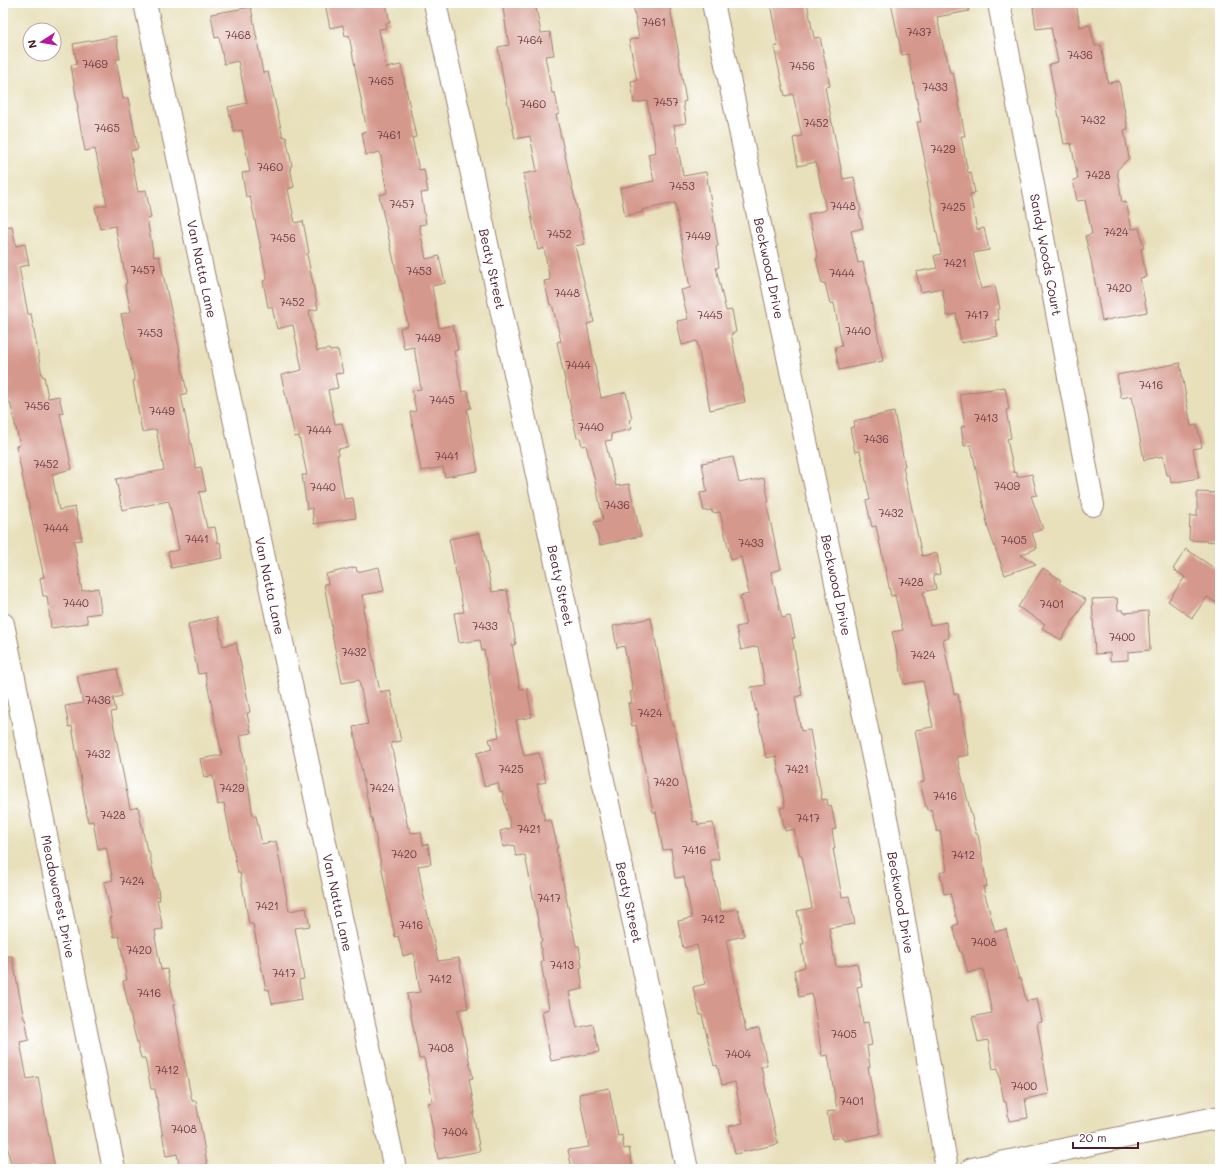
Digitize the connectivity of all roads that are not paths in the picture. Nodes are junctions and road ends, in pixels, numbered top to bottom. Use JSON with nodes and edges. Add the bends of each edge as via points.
{"nodes":[{"id":1,"x":145,"y":3,"type":"edge"},
{"id":2,"x":435,"y":3,"type":"edge"},
{"id":3,"x":713,"y":3,"type":"edge"},
{"id":4,"x":998,"y":3,"type":"edge"},
{"id":5,"x":1093,"y":505,"type":"dead end"},
{"id":6,"x":3,"y":624,"type":"edge"},
{"id":7,"x":1220,"y":1117,"type":"edge"},
{"id":8,"x":114,"y":1169,"type":"edge"},
{"id":9,"x":395,"y":1169,"type":"edge"},
{"id":10,"x":687,"y":1169,"type":"edge"},
{"id":11,"x":947,"y":1169,"type":"edge"},
{"id":12,"x":972,"y":1169,"type":"edge"}],
"edges":[{"from":1,"to":9,"type":"street","name":"Van Natta Lane"},
{"from":2,"to":10,"type":"street","name":"Beaty Street"},
{"from":3,"to":11,"type":"street","name":"Beckwood Drive","via":[[888,828]]},
{"from":4,"to":5,"type":"street","name":"Sandy Woods Court"},
{"from":6,"to":8,"type":"street","name":"Meadowcrest Drive"},
{"from":7,"to":12,"type":"street"}]}
